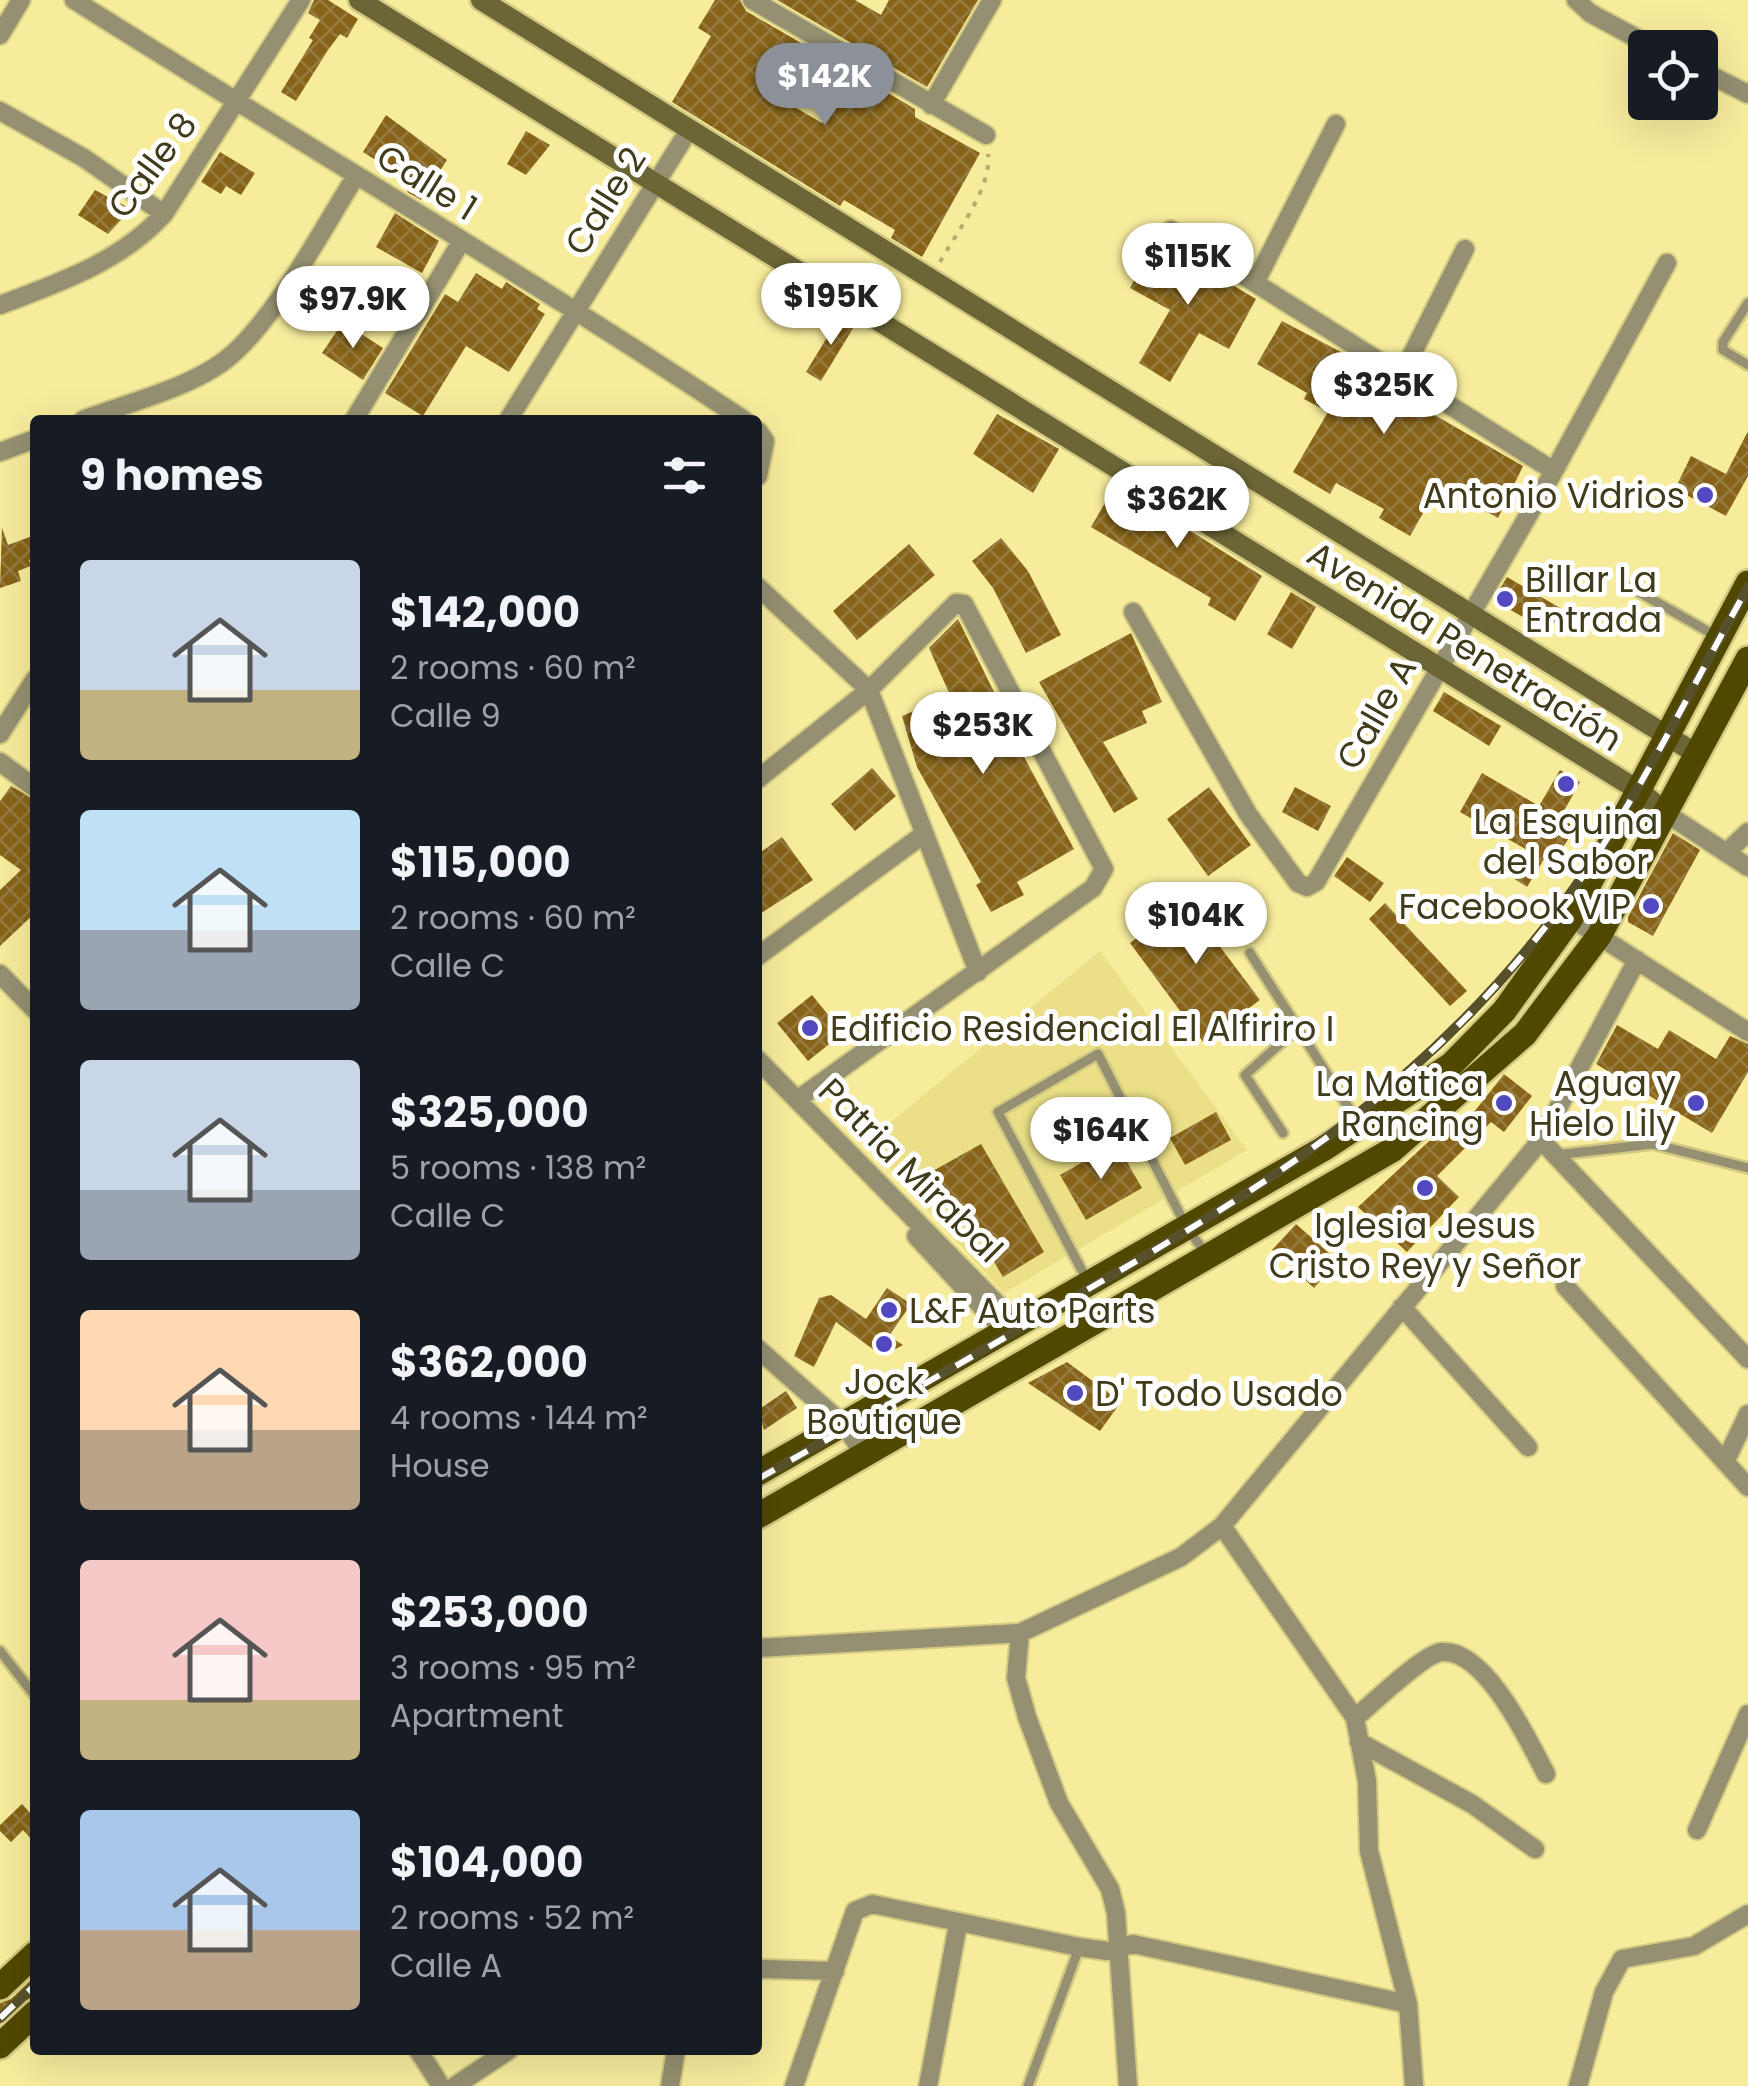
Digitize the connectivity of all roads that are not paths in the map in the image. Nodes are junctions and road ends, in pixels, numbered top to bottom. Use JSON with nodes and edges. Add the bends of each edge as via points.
{"nodes":[{"id":1,"x":22,"y":0,"type":"edge"},
{"id":2,"x":74,"y":0,"type":"edge"},
{"id":3,"x":301,"y":0,"type":"edge"},
{"id":4,"x":359,"y":0,"type":"edge"},
{"id":5,"x":480,"y":0,"type":"edge"},
{"id":6,"x":752,"y":0,"type":"edge"},
{"id":7,"x":992,"y":0,"type":"edge"},
{"id":8,"x":1576,"y":0,"type":"edge"},
{"id":9,"x":1628,"y":33,"type":"edge"},
{"id":10,"x":0,"y":34,"type":"edge"},
{"id":11,"x":1718,"y":79,"type":"edge"},
{"id":12,"x":1748,"y":94,"type":"edge"},
{"id":13,"x":236,"y":103,"type":"junction"},
{"id":14,"x":932,"y":105,"type":"junction"},
{"id":15,"x":0,"y":111,"type":"edge"},
{"id":16,"x":1336,"y":124,"type":"dead end"},
{"id":17,"x":689,"y":130,"type":"junction"},
{"id":18,"x":986,"y":134,"type":"road end"},
{"id":19,"x":356,"y":176,"type":"junction"},
{"id":20,"x":654,"y":181,"type":"junction"},
{"id":21,"x":164,"y":214,"type":"junction"},
{"id":22,"x":1171,"y":230,"type":"dead end"},
{"id":23,"x":460,"y":242,"type":"junction"},
{"id":24,"x":1465,"y":249,"type":"dead end"},
{"id":25,"x":1667,"y":263,"type":"dead end"},
{"id":26,"x":1254,"y":283,"type":"junction"},
{"id":27,"x":0,"y":304,"type":"edge"},
{"id":28,"x":1748,"y":304,"type":"edge"},
{"id":29,"x":576,"y":308,"type":"junction"},
{"id":30,"x":1748,"y":365,"type":"edge"},
{"id":31,"x":1402,"y":376,"type":"junction"},
{"id":32,"x":96,"y":415,"type":"edge"},
{"id":33,"x":357,"y":415,"type":"edge"},
{"id":34,"x":511,"y":415,"type":"edge"},
{"id":35,"x":736,"y":415,"type":"edge"},
{"id":36,"x":30,"y":441,"type":"edge"},
{"id":37,"x":0,"y":452,"type":"edge"},
{"id":38,"x":1554,"y":471,"type":"junction"},
{"id":39,"x":1748,"y":582,"type":"edge"},
{"id":40,"x":1630,"y":587,"type":"dead end"},
{"id":41,"x":762,"y":591,"type":"edge"},
{"id":42,"x":1133,"y":612,"type":"dead end"},
{"id":43,"x":1471,"y":616,"type":"junction"},
{"id":44,"x":1719,"y":638,"type":"junction"},
{"id":45,"x":1748,"y":659,"type":"edge"},
{"id":46,"x":1438,"y":670,"type":"junction"},
{"id":47,"x":30,"y":688,"type":"edge"},
{"id":48,"x":869,"y":690,"type":"junction"},
{"id":49,"x":0,"y":734,"type":"edge"},
{"id":50,"x":1666,"y":736,"type":"junction"},
{"id":51,"x":1698,"y":755,"type":"junction"},
{"id":52,"x":0,"y":762,"type":"edge"},
{"id":53,"x":762,"y":774,"type":"edge"},
{"id":54,"x":30,"y":784,"type":"edge"},
{"id":55,"x":1640,"y":792,"type":"junction"},
{"id":56,"x":1667,"y":814,"type":"junction"},
{"id":57,"x":1748,"y":832,"type":"edge"},
{"id":58,"x":924,"y":834,"type":"junction"},
{"id":59,"x":1726,"y":853,"type":"junction"},
{"id":60,"x":1748,"y":867,"type":"edge"},
{"id":61,"x":1571,"y":918,"type":"junction"},
{"id":62,"x":1600,"y":936,"type":"junction"},
{"id":63,"x":762,"y":953,"type":"edge"},
{"id":64,"x":1250,"y":953,"type":"dead end"},
{"id":65,"x":1637,"y":960,"type":"junction"},
{"id":66,"x":978,"y":972,"type":"junction"},
{"id":67,"x":0,"y":974,"type":"edge"},
{"id":68,"x":30,"y":1005,"type":"edge"},
{"id":69,"x":1298,"y":1028,"type":"junction"},
{"id":70,"x":1748,"y":1032,"type":"edge"},
{"id":71,"x":762,"y":1064,"type":"edge"},
{"id":72,"x":802,"y":1106,"type":"junction"},
{"id":73,"x":1360,"y":1126,"type":"junction"},
{"id":74,"x":1283,"y":1134,"type":"dead end"},
{"id":75,"x":1541,"y":1140,"type":"junction"},
{"id":76,"x":1555,"y":1155,"type":"junction"},
{"id":77,"x":1748,"y":1168,"type":"edge"},
{"id":78,"x":1186,"y":1228,"type":"junction"},
{"id":79,"x":1208,"y":1257,"type":"junction"},
{"id":80,"x":1089,"y":1282,"type":"junction"},
{"id":81,"x":1565,"y":1286,"type":"dead end"},
{"id":82,"x":1402,"y":1307,"type":"junction"},
{"id":83,"x":1012,"y":1329,"type":"junction"},
{"id":84,"x":762,"y":1353,"type":"edge"},
{"id":85,"x":1748,"y":1359,"type":"edge"},
{"id":86,"x":1748,"y":1414,"type":"edge"},
{"id":87,"x":843,"y":1424,"type":"junction"},
{"id":88,"x":1528,"y":1447,"type":"dead end"},
{"id":89,"x":865,"y":1454,"type":"junction"},
{"id":90,"x":1725,"y":1462,"type":"junction"},
{"id":91,"x":762,"y":1472,"type":"edge"},
{"id":92,"x":1748,"y":1487,"type":"edge"},
{"id":93,"x":762,"y":1514,"type":"edge"},
{"id":94,"x":1222,"y":1526,"type":"junction"},
{"id":95,"x":1020,"y":1633,"type":"junction"},
{"id":96,"x":762,"y":1648,"type":"edge"},
{"id":97,"x":0,"y":1651,"type":"edge"},
{"id":98,"x":30,"y":1690,"type":"edge"},
{"id":99,"x":1748,"y":1714,"type":"edge"},
{"id":100,"x":1354,"y":1718,"type":"junction"},
{"id":101,"x":1359,"y":1742,"type":"junction"},
{"id":102,"x":1546,"y":1774,"type":"dead end"},
{"id":103,"x":1697,"y":1830,"type":"dead end"},
{"id":104,"x":1534,"y":1849,"type":"dead end"},
{"id":105,"x":1748,"y":1914,"type":"edge"},
{"id":106,"x":958,"y":1924,"type":"junction"},
{"id":107,"x":1079,"y":1947,"type":"junction"},
{"id":108,"x":1118,"y":1948,"type":"junction"},
{"id":109,"x":30,"y":1959,"type":"edge"},
{"id":110,"x":762,"y":1969,"type":"edge"},
{"id":111,"x":835,"y":1970,"type":"junction"},
{"id":112,"x":0,"y":1987,"type":"edge"},
{"id":113,"x":1408,"y":2004,"type":"junction"},
{"id":114,"x":30,"y":2019,"type":"edge"},
{"id":115,"x":0,"y":2046,"type":"edge"},
{"id":116,"x":421,"y":2055,"type":"edge"},
{"id":117,"x":501,"y":2055,"type":"edge"},
{"id":118,"x":675,"y":2055,"type":"edge"},
{"id":119,"x":441,"y":2086,"type":"edge"},
{"id":120,"x":454,"y":2086,"type":"edge"},
{"id":121,"x":670,"y":2086,"type":"edge"},
{"id":122,"x":794,"y":2086,"type":"edge"},
{"id":123,"x":928,"y":2086,"type":"edge"},
{"id":124,"x":1028,"y":2086,"type":"edge"},
{"id":125,"x":1128,"y":2086,"type":"edge"},
{"id":126,"x":1414,"y":2086,"type":"edge"},
{"id":127,"x":1578,"y":2086,"type":"edge"}],
"edges":[{"from":1,"to":10,"type":"street"},
{"from":2,"to":13,"type":"street","name":"Calle 1"},
{"from":3,"to":13,"type":"street","name":"Calle 8"},
{"from":4,"to":20,"type":"street","name":"Avenida Penetración"},
{"from":5,"to":17,"type":"street","name":"Avenida Penetración"},
{"from":6,"to":14,"type":"street"},
{"from":7,"to":14,"type":"street"},
{"from":8,"to":9,"type":"street"},
{"from":11,"to":12,"type":"street"},
{"from":13,"to":19,"type":"street","name":"Calle 1"},
{"from":13,"to":21,"type":"street","name":"Calle 8"},
{"from":14,"to":18,"type":"street"},
{"from":15,"to":21,"type":"street"},
{"from":16,"to":26,"type":"street"},
{"from":17,"to":20,"type":"street","name":"Calle 2"},
{"from":17,"to":43,"type":"street","name":"Avenida Penetración"},
{"from":19,"to":23,"type":"street","name":"Calle 1"},
{"from":19,"to":32,"type":"street","via":[[237,350],[218,366]]},
{"from":20,"to":29,"type":"street","name":"Calle 2"},
{"from":20,"to":46,"type":"street","name":"Avenida Penetración"},
{"from":21,"to":27,"type":"street","name":"Calle 8","via":[[119,256]]},
{"from":22,"to":26,"type":"street"},
{"from":23,"to":29,"type":"street","name":"Calle 1"},
{"from":23,"to":33,"type":"street"},
{"from":24,"to":31,"type":"street"},
{"from":25,"to":38,"type":"street","name":"Calle A"},
{"from":26,"to":31,"type":"street"},
{"from":28,"to":30,"type":"lane","via":[[1723,350]]},
{"from":29,"to":34,"type":"street","name":"Calle 2"},
{"from":29,"to":35,"type":"street","name":"Calle 1"},
{"from":31,"to":38,"type":"street"},
{"from":36,"to":37,"type":"street"},
{"from":38,"to":43,"type":"street","name":"Calle A"},
{"from":39,"to":44,"type":"main road"},
{"from":40,"to":44,"type":"lane"},
{"from":41,"to":48,"type":"street"},
{"from":42,"to":46,"type":"street","name":"Calle A","via":[[1248,814],[1307,887],[1316,882]]},
{"from":43,"to":46,"type":"street","name":"Calle A"},
{"from":43,"to":50,"type":"street","name":"Avenida Penetración"},
{"from":44,"to":50,"type":"main road"},
{"from":45,"to":51,"type":"main road"},
{"from":46,"to":55,"type":"street","name":"Avenida Penetración"},
{"from":47,"to":49,"type":"street"},
{"from":48,"to":53,"type":"street"},
{"from":48,"to":58,"type":"street"},
{"from":48,"to":66,"type":"street","via":[[956,604],[964,604],[1104,868],[1093,888]]},
{"from":50,"to":51,"type":"street","name":"Avenida Penetración"},
{"from":50,"to":55,"type":"main road"},
{"from":51,"to":56,"type":"main road"},
{"from":52,"to":54,"type":"street"},
{"from":55,"to":56,"type":"street","name":"Avenida Penetración"},
{"from":55,"to":61,"type":"main road"},
{"from":56,"to":59,"type":"street"},
{"from":56,"to":62,"type":"main road"},
{"from":57,"to":59,"type":"street"},
{"from":58,"to":63,"type":"street"},
{"from":58,"to":66,"type":"street"},
{"from":59,"to":60,"type":"street"},
{"from":61,"to":62,"type":"street"},
{"from":61,"to":73,"type":"main road","via":[[1504,1011],[1451,1064]]},
{"from":62,"to":65,"type":"street"},
{"from":62,"to":79,"type":"main road","via":[[1525,1034],[1392,1150]]},
{"from":64,"to":69,"type":"lane"},
{"from":65,"to":70,"type":"street"},
{"from":65,"to":75,"type":"street"},
{"from":66,"to":72,"type":"street"},
{"from":67,"to":68,"type":"street"},
{"from":69,"to":73,"type":"lane"},
{"from":69,"to":74,"type":"lane","via":[[1245,1075]]},
{"from":71,"to":72,"type":"street","name":"Patria Mirabal"},
{"from":72,"to":83,"type":"street","name":"Patria Mirabal"},
{"from":73,"to":78,"type":"main road"},
{"from":75,"to":76,"type":"street"},
{"from":75,"to":82,"type":"street"},
{"from":76,"to":77,"type":"lane","via":[[1653,1144]]},
{"from":76,"to":85,"type":"street"},
{"from":78,"to":79,"type":"lane"},
{"from":78,"to":80,"type":"main road"},
{"from":78,"to":80,"type":"lane","via":[[1098,1054],[998,1112]]},
{"from":79,"to":89,"type":"main road"},
{"from":80,"to":83,"type":"main road"},
{"from":81,"to":90,"type":"street"},
{"from":82,"to":88,"type":"street"},
{"from":82,"to":94,"type":"street"},
{"from":83,"to":87,"type":"main road"},
{"from":84,"to":87,"type":"street"},
{"from":86,"to":90,"type":"street"},
{"from":87,"to":89,"type":"street"},
{"from":87,"to":91,"type":"main road"},
{"from":89,"to":93,"type":"main road"},
{"from":90,"to":92,"type":"street"},
{"from":94,"to":95,"type":"street","via":[[1181,1557]]},
{"from":94,"to":100,"type":"street"},
{"from":95,"to":96,"type":"street"},
{"from":95,"to":108,"type":"street","via":[[1016,1678],[1027,1716],[1058,1803],[1110,1889]]},
{"from":97,"to":98,"type":"lane"},
{"from":99,"to":103,"type":"street"},
{"from":100,"to":101,"type":"street"},
{"from":100,"to":102,"type":"street","via":[[1432,1656],[1452,1654],[1502,1696]]},
{"from":101,"to":104,"type":"street","via":[[1472,1804]]},
{"from":101,"to":113,"type":"street","via":[[1369,1851]]},
{"from":105,"to":127,"type":"street","via":[[1694,1946],[1622,1959],[1604,1992]]},
{"from":106,"to":107,"type":"street"},
{"from":106,"to":111,"type":"street","via":[[861,1906]]},
{"from":106,"to":123,"type":"street"},
{"from":107,"to":108,"type":"street"},
{"from":107,"to":124,"type":"lane"},
{"from":108,"to":113,"type":"street","via":[[1133,1944]]},
{"from":108,"to":125,"type":"street"},
{"from":109,"to":112,"type":"main road"},
{"from":110,"to":111,"type":"street"},
{"from":111,"to":122,"type":"street"},
{"from":113,"to":126,"type":"street"},
{"from":114,"to":115,"type":"main road"},
{"from":116,"to":119,"type":"street"},
{"from":117,"to":120,"type":"street"},
{"from":118,"to":121,"type":"street"}]}
